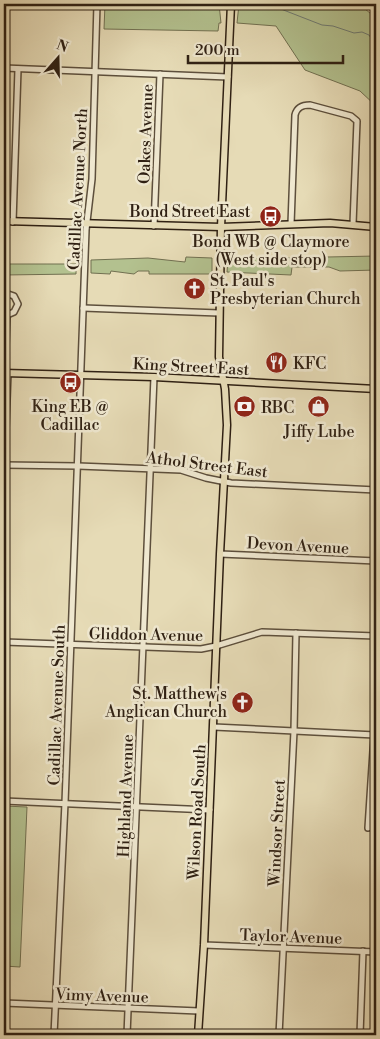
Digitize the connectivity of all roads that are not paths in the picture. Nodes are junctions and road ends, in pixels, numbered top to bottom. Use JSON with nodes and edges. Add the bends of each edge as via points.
{"nodes":[{"id":1,"x":97,"y":4,"type":"edge"},
{"id":2,"x":231,"y":4,"type":"edge"},
{"id":3,"x":4,"y":68,"type":"edge"},
{"id":4,"x":18,"y":69,"type":"junction"},
{"id":5,"x":96,"y":72,"type":"junction"},
{"id":6,"x":160,"y":74,"type":"junction"},
{"id":7,"x":228,"y":76,"type":"junction"},
{"id":8,"x":4,"y":221,"type":"edge"},
{"id":9,"x":13,"y":222,"type":"junction"},
{"id":10,"x":87,"y":223,"type":"junction"},
{"id":11,"x":290,"y":224,"type":"junction"},
{"id":12,"x":353,"y":224,"type":"junction"},
{"id":13,"x":154,"y":226,"type":"junction"},
{"id":14,"x":222,"y":227,"type":"junction"},
{"id":15,"x":376,"y":227,"type":"edge"},
{"id":16,"x":4,"y":295,"type":"edge"},
{"id":17,"x":83,"y":308,"type":"junction"},
{"id":18,"x":219,"y":313,"type":"junction"},
{"id":19,"x":5,"y":314,"type":"edge"},
{"id":20,"x":6,"y":373,"type":"edge"},
{"id":21,"x":80,"y":376,"type":"junction"},
{"id":22,"x":154,"y":377,"type":"junction"},
{"id":23,"x":224,"y":381,"type":"junction"},
{"id":24,"x":376,"y":389,"type":"edge"},
{"id":25,"x":4,"y":465,"type":"edge"},
{"id":26,"x":78,"y":466,"type":"junction"},
{"id":27,"x":151,"y":469,"type":"junction"},
{"id":28,"x":4,"y":481,"type":"edge"},
{"id":29,"x":223,"y":482,"type":"junction"},
{"id":30,"x":376,"y":490,"type":"edge"},
{"id":31,"x":220,"y":554,"type":"junction"},
{"id":32,"x":376,"y":561,"type":"edge"},
{"id":33,"x":296,"y":633,"type":"junction"},
{"id":34,"x":376,"y":636,"type":"edge"},
{"id":35,"x":4,"y":642,"type":"edge"},
{"id":36,"x":71,"y":645,"type":"junction"},
{"id":37,"x":216,"y":646,"type":"junction"},
{"id":38,"x":144,"y":647,"type":"junction"},
{"id":39,"x":214,"y":727,"type":"junction"},
{"id":40,"x":294,"y":731,"type":"junction"},
{"id":41,"x":375,"y":735,"type":"edge"},
{"id":42,"x":4,"y":801,"type":"edge"},
{"id":43,"x":65,"y":803,"type":"junction"},
{"id":44,"x":137,"y":806,"type":"junction"},
{"id":45,"x":210,"y":810,"type":"junction"},
{"id":46,"x":368,"y":828,"type":"dead end"},
{"id":47,"x":204,"y":944,"type":"junction"},
{"id":48,"x":283,"y":949,"type":"junction"},
{"id":49,"x":363,"y":951,"type":"junction"},
{"id":50,"x":376,"y":952,"type":"edge"},
{"id":51,"x":4,"y":1003,"type":"edge"},
{"id":52,"x":55,"y":1005,"type":"junction"},
{"id":53,"x":128,"y":1008,"type":"junction"},
{"id":54,"x":199,"y":1011,"type":"junction"},
{"id":55,"x":54,"y":1035,"type":"edge"},
{"id":56,"x":127,"y":1035,"type":"edge"},
{"id":57,"x":198,"y":1035,"type":"edge"},
{"id":58,"x":279,"y":1035,"type":"edge"},
{"id":59,"x":360,"y":1035,"type":"edge"}],
"edges":[{"from":1,"to":5,"type":"street","name":"Cadillac Avenue North"},
{"from":2,"to":7,"type":"main road","name":"Wilson Road South"},
{"from":3,"to":4,"type":"street"},
{"from":4,"to":5,"type":"street"},
{"from":4,"to":9,"type":"street"},
{"from":5,"to":6,"type":"street"},
{"from":5,"to":10,"type":"street","name":"Cadillac Avenue North"},
{"from":6,"to":7,"type":"street"},
{"from":6,"to":13,"type":"street","name":"Oakes Avenue"},
{"from":7,"to":14,"type":"main road","name":"Wilson Road South"},
{"from":8,"to":9,"type":"main road","name":"Bond Street East"},
{"from":9,"to":10,"type":"main road","name":"Bond Street East"},
{"from":10,"to":13,"type":"main road","name":"Bond Street East"},
{"from":10,"to":17,"type":"street","name":"Cadillac Avenue North"},
{"from":11,"to":12,"type":"main road","name":"Bond Street East"},
{"from":11,"to":12,"type":"street","via":[[295,115],[304,105],[351,116],[357,121]]},
{"from":11,"to":14,"type":"main road","name":"Bond Street East"},
{"from":12,"to":15,"type":"main road","name":"Bond Street East"},
{"from":13,"to":14,"type":"main road","name":"Bond Street East"},
{"from":14,"to":18,"type":"main road","name":"Wilson Road South"},
{"from":16,"to":19,"type":"street","via":[[14,296],[18,304],[16,310]]},
{"from":17,"to":18,"type":"street"},
{"from":17,"to":21,"type":"street","name":"Cadillac Avenue North"},
{"from":18,"to":23,"type":"main road","name":"Wilson Road South","via":[[219,357]]},
{"from":19,"to":20,"type":"street"},
{"from":20,"to":21,"type":"main road","name":"King Street East"},
{"from":20,"to":25,"type":"street"},
{"from":21,"to":22,"type":"main road","name":"King Street East"},
{"from":21,"to":26,"type":"street","name":"Cadillac Avenue South"},
{"from":22,"to":23,"type":"main road","name":"King Street East"},
{"from":22,"to":27,"type":"street","name":"Highland Avenue"},
{"from":23,"to":24,"type":"main road","name":"King Street East"},
{"from":23,"to":29,"type":"main road","name":"Wilson Road South","via":[[227,417]]},
{"from":25,"to":26,"type":"street","name":"Athol Street East"},
{"from":25,"to":28,"type":"street"},
{"from":26,"to":27,"type":"street","name":"Athol Street East"},
{"from":26,"to":36,"type":"street","name":"Cadillac Avenue South"},
{"from":27,"to":29,"type":"street","name":"Athol Street East","via":[[187,472]]},
{"from":27,"to":38,"type":"street","name":"Highland Avenue"},
{"from":29,"to":30,"type":"street","name":"Athol Street East"},
{"from":29,"to":31,"type":"main road","name":"Wilson Road South"},
{"from":31,"to":32,"type":"street","name":"Devon Avenue"},
{"from":31,"to":37,"type":"main road","name":"Wilson Road South"},
{"from":33,"to":34,"type":"street","name":"Gliddon Avenue"},
{"from":33,"to":37,"type":"street","name":"Gliddon Avenue","via":[[262,632]]},
{"from":33,"to":40,"type":"street","name":"Windsor Street"},
{"from":34,"to":41,"type":"street"},
{"from":35,"to":36,"type":"street","name":"Gliddon Avenue"},
{"from":36,"to":38,"type":"street","name":"Gliddon Avenue"},
{"from":36,"to":43,"type":"street","name":"Cadillac Avenue South"},
{"from":37,"to":38,"type":"street","name":"Gliddon Avenue","via":[[201,649]]},
{"from":37,"to":39,"type":"main road","name":"Wilson Road South"},
{"from":38,"to":44,"type":"street","name":"Highland Avenue"},
{"from":39,"to":40,"type":"street"},
{"from":39,"to":45,"type":"main road","name":"Wilson Road South"},
{"from":40,"to":41,"type":"street"},
{"from":40,"to":48,"type":"street","name":"Windsor Street"},
{"from":41,"to":46,"type":"street"},
{"from":42,"to":43,"type":"street"},
{"from":43,"to":44,"type":"street"},
{"from":43,"to":52,"type":"street","name":"Cadillac Avenue South"},
{"from":44,"to":45,"type":"street"},
{"from":44,"to":53,"type":"street","name":"Highland Avenue"},
{"from":45,"to":47,"type":"main road","name":"Wilson Road South"},
{"from":47,"to":48,"type":"street","name":"Taylor Avenue"},
{"from":47,"to":54,"type":"main road","name":"Wilson Road South"},
{"from":48,"to":49,"type":"street","name":"Taylor Avenue"},
{"from":48,"to":58,"type":"street","name":"Windsor Street"},
{"from":49,"to":50,"type":"street","name":"Taylor Avenue"},
{"from":49,"to":59,"type":"street"},
{"from":51,"to":52,"type":"street","name":"Vimy Avenue"},
{"from":52,"to":53,"type":"street","name":"Vimy Avenue"},
{"from":52,"to":55,"type":"street","name":"Cadillac Avenue South"},
{"from":53,"to":54,"type":"street","name":"Vimy Avenue"},
{"from":53,"to":56,"type":"street","name":"Highland Avenue"},
{"from":54,"to":57,"type":"main road","name":"Wilson Road South"}]}
